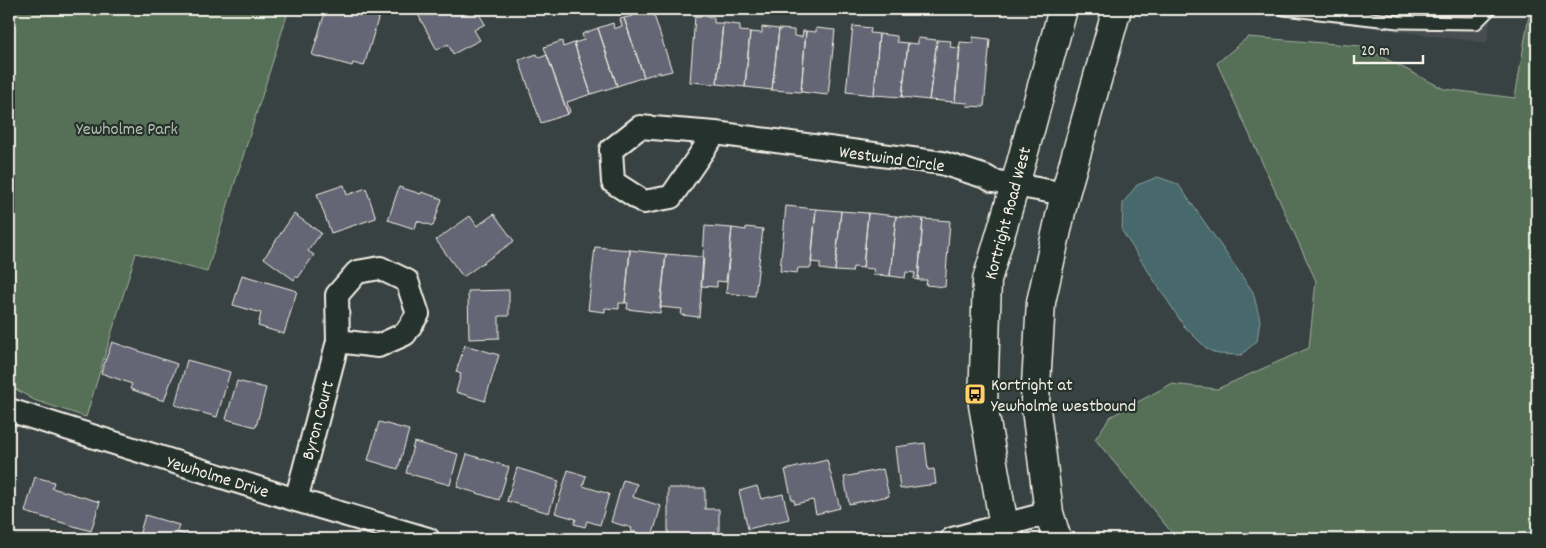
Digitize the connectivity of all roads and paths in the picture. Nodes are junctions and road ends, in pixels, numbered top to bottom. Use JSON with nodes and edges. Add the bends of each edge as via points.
{"nodes":[{"id":1,"x":1063,"y":9,"type":"edge"},
{"id":2,"x":1117,"y":9,"type":"edge"},
{"id":3,"x":1284,"y":9,"type":"edge"},
{"id":4,"x":1490,"y":9,"type":"edge"},
{"id":5,"x":715,"y":133,"type":"junction"},
{"id":6,"x":1015,"y":185,"type":"junction"},
{"id":7,"x":1065,"y":194,"type":"junction"},
{"id":8,"x":338,"y":341,"type":"dead end"},
{"id":9,"x":9,"y":410,"type":"edge"},
{"id":10,"x":296,"y":500,"type":"junction"},
{"id":11,"x":1049,"y":513,"type":"junction"},
{"id":12,"x":1007,"y":532,"type":"edge"},
{"id":13,"x":428,"y":539,"type":"edge"},
{"id":14,"x":952,"y":539,"type":"edge"},
{"id":15,"x":1057,"y":539,"type":"edge"}],
"edges":[{"from":1,"to":6,"type":"street","name":"Kortright Road West"},
{"from":2,"to":7,"type":"street"},
{"from":3,"to":4,"type":"lane","via":[[1398,22],[1476,23]]},
{"from":5,"to":5,"type":"street","name":"Westwind Circle","via":[[640,127],[611,150],[612,182],[644,202],[671,196]]},
{"from":5,"to":6,"type":"street","name":"Westwind Circle","via":[[942,164]]},
{"from":6,"to":7,"type":"street","name":"Westwind Circle"},
{"from":6,"to":12,"type":"street","name":"Kortright Road West","via":[[987,280],[983,405]]},
{"from":7,"to":11,"type":"street","via":[[1041,302],[1035,402]]},
{"from":8,"to":10,"type":"street","name":"Byron Court"},
{"from":9,"to":10,"type":"street","name":"Yewholme Drive"},
{"from":10,"to":13,"type":"street","name":"Yewholme Drive"},
{"from":11,"to":12,"type":"street"},
{"from":11,"to":15,"type":"street"},
{"from":12,"to":14,"type":"street"}]}
